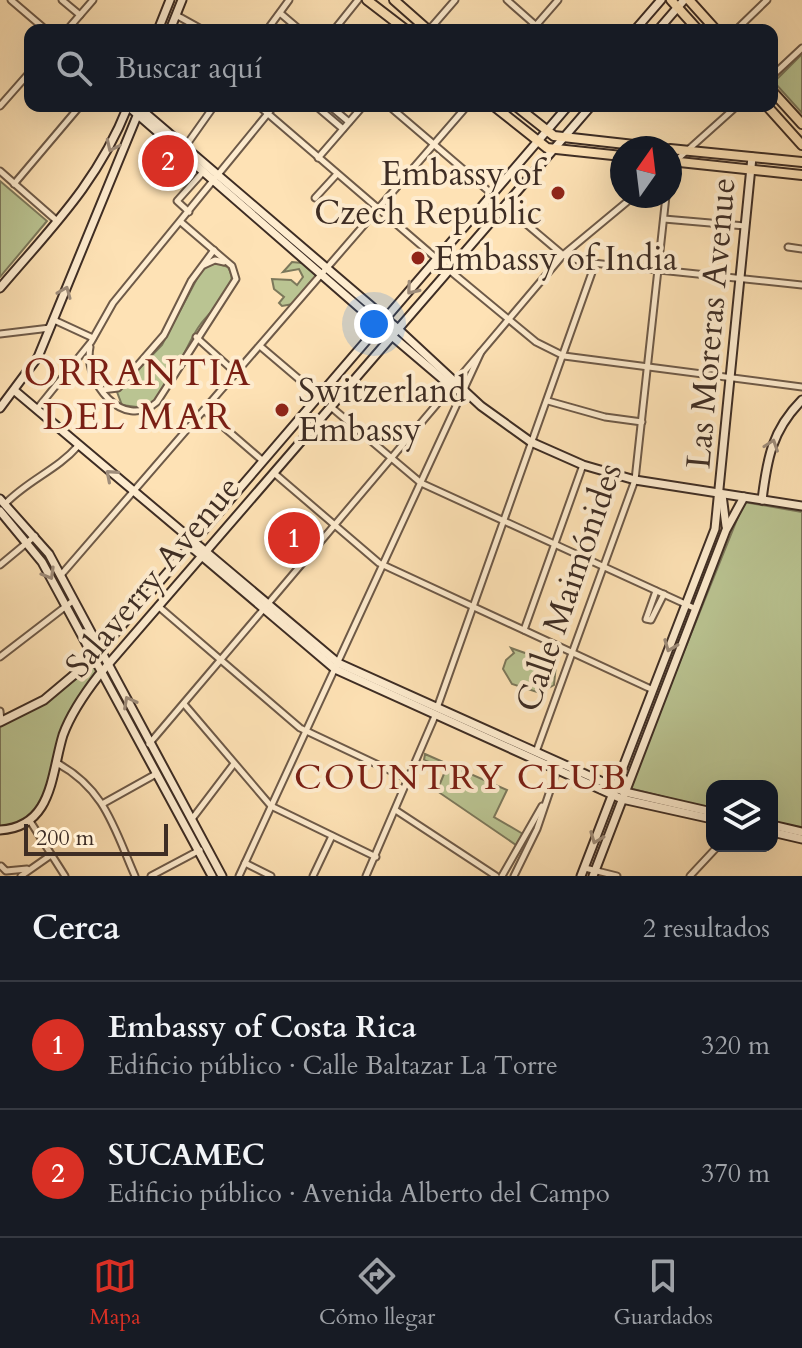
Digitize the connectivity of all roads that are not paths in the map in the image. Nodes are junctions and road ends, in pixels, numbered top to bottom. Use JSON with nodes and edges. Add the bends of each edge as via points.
{"nodes":[{"id":1,"x":11,"y":0,"type":"edge"},
{"id":2,"x":62,"y":0,"type":"edge"},
{"id":3,"x":93,"y":0,"type":"edge"},
{"id":4,"x":170,"y":0,"type":"edge"},
{"id":5,"x":182,"y":0,"type":"edge"},
{"id":6,"x":289,"y":0,"type":"edge"},
{"id":7,"x":358,"y":0,"type":"edge"},
{"id":8,"x":367,"y":0,"type":"edge"},
{"id":9,"x":394,"y":0,"type":"edge"},
{"id":10,"x":455,"y":0,"type":"edge"},
{"id":11,"x":507,"y":0,"type":"edge"},
{"id":12,"x":558,"y":0,"type":"edge"},
{"id":13,"x":661,"y":0,"type":"edge"},
{"id":14,"x":767,"y":0,"type":"edge"},
{"id":15,"x":680,"y":2,"type":"edge"},
{"id":16,"x":279,"y":12,"type":"junction"},
{"id":17,"x":80,"y":15,"type":"junction"},
{"id":18,"x":176,"y":15,"type":"junction"},
{"id":19,"x":39,"y":24,"type":"edge"},
{"id":20,"x":72,"y":24,"type":"edge"},
{"id":21,"x":160,"y":24,"type":"edge"},
{"id":22,"x":172,"y":24,"type":"edge"},
{"id":23,"x":192,"y":24,"type":"edge"},
{"id":24,"x":271,"y":24,"type":"edge"},
{"id":25,"x":293,"y":24,"type":"edge"},
{"id":26,"x":339,"y":24,"type":"edge"},
{"id":27,"x":398,"y":24,"type":"edge"},
{"id":28,"x":420,"y":24,"type":"edge"},
{"id":29,"x":431,"y":24,"type":"edge"},
{"id":30,"x":532,"y":24,"type":"edge"},
{"id":31,"x":541,"y":24,"type":"edge"},
{"id":32,"x":640,"y":24,"type":"edge"},
{"id":33,"x":663,"y":24,"type":"edge"},
{"id":34,"x":694,"y":24,"type":"edge"},
{"id":35,"x":708,"y":24,"type":"edge"},
{"id":36,"x":742,"y":24,"type":"edge"},
{"id":37,"x":802,"y":48,"type":"edge"},
{"id":38,"x":778,"y":70,"type":"edge"},
{"id":39,"x":24,"y":79,"type":"edge"},
{"id":40,"x":778,"y":98,"type":"edge"},
{"id":41,"x":0,"y":106,"type":"edge"},
{"id":42,"x":75,"y":112,"type":"edge"},
{"id":43,"x":125,"y":112,"type":"edge"},
{"id":44,"x":137,"y":112,"type":"edge"},
{"id":45,"x":144,"y":112,"type":"edge"},
{"id":46,"x":210,"y":112,"type":"edge"},
{"id":47,"x":266,"y":112,"type":"edge"},
{"id":48,"x":323,"y":112,"type":"edge"},
{"id":49,"x":337,"y":112,"type":"edge"},
{"id":50,"x":358,"y":112,"type":"edge"},
{"id":51,"x":396,"y":112,"type":"edge"},
{"id":52,"x":462,"y":112,"type":"edge"},
{"id":53,"x":501,"y":112,"type":"edge"},
{"id":54,"x":523,"y":112,"type":"edge"},
{"id":55,"x":563,"y":112,"type":"edge"},
{"id":56,"x":586,"y":112,"type":"edge"},
{"id":57,"x":731,"y":112,"type":"edge"},
{"id":58,"x":772,"y":112,"type":"edge"},
{"id":59,"x":268,"y":114,"type":"junction"},
{"id":60,"x":349,"y":122,"type":"junction"},
{"id":61,"x":802,"y":124,"type":"edge"},
{"id":62,"x":343,"y":129,"type":"junction"},
{"id":63,"x":546,"y":132,"type":"junction"},
{"id":64,"x":563,"y":138,"type":"junction"},
{"id":65,"x":537,"y":142,"type":"junction"},
{"id":66,"x":610,"y":143,"type":"edge"},
{"id":67,"x":434,"y":144,"type":"junction"},
{"id":68,"x":802,"y":145,"type":"edge"},
{"id":69,"x":184,"y":148,"type":"junction"},
{"id":70,"x":554,"y":149,"type":"junction"},
{"id":71,"x":682,"y":150,"type":"edge"},
{"id":72,"x":689,"y":151,"type":"junction"},
{"id":73,"x":610,"y":155,"type":"edge"},
{"id":74,"x":682,"y":156,"type":"edge"},
{"id":75,"x":752,"y":157,"type":"junction"},
{"id":76,"x":318,"y":158,"type":"junction"},
{"id":77,"x":802,"y":162,"type":"edge"},
{"id":78,"x":682,"y":164,"type":"edge"},
{"id":79,"x":100,"y":168,"type":"junction"},
{"id":80,"x":751,"y":169,"type":"junction"},
{"id":81,"x":0,"y":171,"type":"edge"},
{"id":82,"x":204,"y":171,"type":"junction"},
{"id":83,"x":113,"y":174,"type":"junction"},
{"id":84,"x":337,"y":174,"type":"junction"},
{"id":85,"x":802,"y":175,"type":"edge"},
{"id":86,"x":93,"y":178,"type":"junction"},
{"id":87,"x":217,"y":178,"type":"junction"},
{"id":88,"x":14,"y":184,"type":"junction"},
{"id":89,"x":109,"y":184,"type":"junction"},
{"id":90,"x":493,"y":194,"type":"junction"},
{"id":91,"x":315,"y":198,"type":"dead end"},
{"id":92,"x":505,"y":206,"type":"junction"},
{"id":93,"x":620,"y":208,"type":"edge"},
{"id":94,"x":665,"y":208,"type":"edge"},
{"id":95,"x":378,"y":209,"type":"junction"},
{"id":96,"x":189,"y":212,"type":"junction"},
{"id":97,"x":664,"y":219,"type":"junction"},
{"id":98,"x":57,"y":221,"type":"junction"},
{"id":99,"x":182,"y":223,"type":"junction"},
{"id":100,"x":745,"y":226,"type":"junction"},
{"id":101,"x":788,"y":247,"type":"dead end"},
{"id":102,"x":802,"y":249,"type":"edge"},
{"id":103,"x":214,"y":250,"type":"junction"},
{"id":104,"x":563,"y":255,"type":"junction"},
{"id":105,"x":437,"y":260,"type":"junction"},
{"id":106,"x":595,"y":264,"type":"junction"},
{"id":107,"x":233,"y":268,"type":"junction"},
{"id":108,"x":199,"y":269,"type":"junction"},
{"id":109,"x":449,"y":270,"type":"junction"},
{"id":110,"x":658,"y":270,"type":"junction"},
{"id":111,"x":324,"y":271,"type":"junction"},
{"id":112,"x":740,"y":278,"type":"junction"},
{"id":113,"x":802,"y":285,"type":"edge"},
{"id":114,"x":0,"y":288,"type":"edge"},
{"id":115,"x":386,"y":319,"type":"junction"},
{"id":116,"x":509,"y":319,"type":"junction"},
{"id":117,"x":52,"y":324,"type":"junction"},
{"id":118,"x":380,"y":327,"type":"junction"},
{"id":119,"x":398,"y":329,"type":"junction"},
{"id":120,"x":0,"y":334,"type":"edge"},
{"id":121,"x":392,"y":336,"type":"junction"},
{"id":122,"x":196,"y":337,"type":"junction"},
{"id":123,"x":92,"y":340,"type":"junction"},
{"id":124,"x":260,"y":346,"type":"junction"},
{"id":125,"x":481,"y":352,"type":"junction"},
{"id":126,"x":564,"y":356,"type":"junction"},
{"id":127,"x":71,"y":368,"type":"junction"},
{"id":128,"x":648,"y":368,"type":"junction"},
{"id":129,"x":90,"y":373,"type":"junction"},
{"id":130,"x":236,"y":373,"type":"junction"},
{"id":131,"x":730,"y":379,"type":"junction"},
{"id":132,"x":454,"y":384,"type":"junction"},
{"id":133,"x":98,"y":386,"type":"junction"},
{"id":134,"x":802,"y":387,"type":"edge"},
{"id":135,"x":114,"y":390,"type":"junction"},
{"id":136,"x":15,"y":391,"type":"junction"},
{"id":137,"x":465,"y":393,"type":"junction"},
{"id":138,"x":320,"y":397,"type":"junction"},
{"id":139,"x":802,"y":400,"type":"edge"},
{"id":140,"x":548,"y":401,"type":"junction"},
{"id":141,"x":116,"y":405,"type":"junction"},
{"id":142,"x":331,"y":407,"type":"junction"},
{"id":143,"x":0,"y":408,"type":"edge"},
{"id":144,"x":36,"y":410,"type":"junction"},
{"id":145,"x":204,"y":410,"type":"junction"},
{"id":146,"x":642,"y":422,"type":"junction"},
{"id":147,"x":531,"y":442,"type":"junction"},
{"id":148,"x":78,"y":446,"type":"junction"},
{"id":149,"x":391,"y":458,"type":"junction"},
{"id":150,"x":264,"y":461,"type":"junction"},
{"id":151,"x":583,"y":465,"type":"junction"},
{"id":152,"x":274,"y":473,"type":"junction"},
{"id":153,"x":635,"y":480,"type":"junction"},
{"id":154,"x":421,"y":483,"type":"junction"},
{"id":155,"x":133,"y":493,"type":"junction"},
{"id":156,"x":721,"y":493,"type":"junction"},
{"id":157,"x":744,"y":497,"type":"junction"},
{"id":158,"x":762,"y":500,"type":"junction"},
{"id":159,"x":2,"y":505,"type":"edge"},
{"id":160,"x":802,"y":505,"type":"edge"},
{"id":161,"x":503,"y":519,"type":"junction"},
{"id":162,"x":727,"y":520,"type":"junction"},
{"id":163,"x":717,"y":522,"type":"junction"},
{"id":164,"x":335,"y":525,"type":"junction"},
{"id":165,"x":726,"y":530,"type":"junction"},
{"id":166,"x":35,"y":536,"type":"junction"},
{"id":167,"x":28,"y":543,"type":"junction"},
{"id":168,"x":555,"y":544,"type":"junction"},
{"id":169,"x":191,"y":545,"type":"junction"},
{"id":170,"x":203,"y":554,"type":"junction"},
{"id":171,"x":383,"y":564,"type":"junction"},
{"id":172,"x":0,"y":565,"type":"edge"},
{"id":173,"x":606,"y":567,"type":"junction"},
{"id":174,"x":61,"y":575,"type":"junction"},
{"id":175,"x":656,"y":591,"type":"junction"},
{"id":176,"x":664,"y":594,"type":"junction"},
{"id":177,"x":74,"y":600,"type":"junction"},
{"id":178,"x":686,"y":605,"type":"junction"},
{"id":179,"x":67,"y":606,"type":"junction"},
{"id":180,"x":158,"y":606,"type":"junction"},
{"id":181,"x":473,"y":606,"type":"junction"},
{"id":182,"x":265,"y":608,"type":"junction"},
{"id":183,"x":696,"y":609,"type":"junction"},
{"id":184,"x":524,"y":630,"type":"junction"},
{"id":185,"x":108,"y":642,"type":"junction"},
{"id":186,"x":101,"y":650,"type":"junction"},
{"id":187,"x":121,"y":650,"type":"junction"},
{"id":188,"x":573,"y":652,"type":"junction"},
{"id":189,"x":0,"y":657,"type":"edge"},
{"id":190,"x":94,"y":658,"type":"junction"},
{"id":191,"x":220,"y":660,"type":"junction"},
{"id":192,"x":108,"y":664,"type":"junction"},
{"id":193,"x":336,"y":666,"type":"junction"},
{"id":194,"x":101,"y":673,"type":"junction"},
{"id":195,"x":653,"y":690,"type":"junction"},
{"id":196,"x":184,"y":704,"type":"junction"},
{"id":197,"x":0,"y":711,"type":"edge"},
{"id":198,"x":436,"y":712,"type":"junction"},
{"id":199,"x":0,"y":722,"type":"edge"},
{"id":200,"x":305,"y":731,"type":"junction"},
{"id":201,"x":151,"y":743,"type":"junction"},
{"id":202,"x":143,"y":750,"type":"junction"},
{"id":203,"x":536,"y":753,"type":"junction"},
{"id":204,"x":57,"y":763,"type":"junction"},
{"id":205,"x":233,"y":765,"type":"junction"},
{"id":206,"x":557,"y":770,"type":"junction"},
{"id":207,"x":156,"y":774,"type":"junction"},
{"id":208,"x":410,"y":780,"type":"junction"},
{"id":209,"x":615,"y":791,"type":"junction"},
{"id":210,"x":624,"y":795,"type":"junction"},
{"id":211,"x":104,"y":803,"type":"junction"},
{"id":212,"x":178,"y":804,"type":"junction"},
{"id":213,"x":271,"y":806,"type":"junction"},
{"id":214,"x":543,"y":806,"type":"junction"},
{"id":215,"x":397,"y":811,"type":"junction"},
{"id":216,"x":706,"y":811,"type":"edge"},
{"id":217,"x":706,"y":817,"type":"edge"},
{"id":218,"x":192,"y":820,"type":"junction"},
{"id":219,"x":30,"y":821,"type":"junction"},
{"id":220,"x":530,"y":825,"type":"junction"},
{"id":221,"x":778,"y":826,"type":"edge"},
{"id":222,"x":537,"y":829,"type":"junction"},
{"id":223,"x":0,"y":830,"type":"edge"},
{"id":224,"x":802,"y":832,"type":"edge"},
{"id":225,"x":778,"y":833,"type":"edge"},
{"id":226,"x":332,"y":836,"type":"junction"},
{"id":227,"x":802,"y":839,"type":"edge"},
{"id":228,"x":202,"y":849,"type":"junction"},
{"id":229,"x":712,"y":852,"type":"edge"},
{"id":230,"x":51,"y":855,"type":"junction"},
{"id":231,"x":376,"y":857,"type":"junction"},
{"id":232,"x":245,"y":863,"type":"junction"},
{"id":233,"x":0,"y":865,"type":"edge"},
{"id":234,"x":28,"y":869,"type":"junction"},
{"id":235,"x":583,"y":872,"type":"edge"},
{"id":236,"x":594,"y":873,"type":"edge"},
{"id":237,"x":21,"y":876,"type":"edge"},
{"id":238,"x":65,"y":876,"type":"edge"},
{"id":239,"x":135,"y":876,"type":"edge"},
{"id":240,"x":151,"y":876,"type":"edge"},
{"id":241,"x":212,"y":876,"type":"edge"},
{"id":242,"x":222,"y":876,"type":"edge"},
{"id":243,"x":239,"y":876,"type":"edge"},
{"id":244,"x":271,"y":876,"type":"edge"},
{"id":245,"x":313,"y":876,"type":"edge"},
{"id":246,"x":366,"y":876,"type":"edge"},
{"id":247,"x":499,"y":876,"type":"edge"},
{"id":248,"x":514,"y":876,"type":"edge"},
{"id":249,"x":617,"y":876,"type":"edge"},
{"id":250,"x":690,"y":876,"type":"edge"}],
"edges":[{"from":1,"to":19,"type":"street"},
{"from":2,"to":17,"type":"street"},
{"from":3,"to":17,"type":"street"},
{"from":4,"to":21,"type":"main road"},
{"from":5,"to":18,"type":"main road"},
{"from":6,"to":16,"type":"street"},
{"from":7,"to":26,"type":"street"},
{"from":8,"to":27,"type":"main road"},
{"from":9,"to":28,"type":"main road"},
{"from":10,"to":29,"type":"street"},
{"from":11,"to":30,"type":"street"},
{"from":12,"to":31,"type":"street"},
{"from":13,"to":32,"type":"main road"},
{"from":14,"to":36,"type":"street"},
{"from":15,"to":33,"type":"main road"},
{"from":15,"to":34,"type":"main road"},
{"from":15,"to":35,"type":"main road"},
{"from":16,"to":24,"type":"street"},
{"from":16,"to":25,"type":"street"},
{"from":17,"to":20,"type":"street"},
{"from":18,"to":22,"type":"main road"},
{"from":18,"to":23,"type":"street"},
{"from":37,"to":38,"type":"street"},
{"from":39,"to":41,"type":"street"},
{"from":40,"to":61,"type":"main road"},
{"from":42,"to":88,"type":"street"},
{"from":43,"to":79,"type":"main road","one_way":true},
{"from":44,"to":83,"type":"main road"},
{"from":45,"to":69,"type":"main road"},
{"from":46,"to":69,"type":"street"},
{"from":47,"to":59,"type":"street"},
{"from":48,"to":62,"type":"street"},
{"from":49,"to":60,"type":"street"},
{"from":50,"to":60,"type":"street"},
{"from":51,"to":67,"type":"street"},
{"from":52,"to":67,"type":"street"},
{"from":53,"to":65,"type":"main road"},
{"from":54,"to":63,"type":"main road"},
{"from":55,"to":63,"type":"main road","name":"Salaverry Avenue"},
{"from":56,"to":64,"type":"main road","name":"Salaverry Avenue"},
{"from":57,"to":72,"type":"street"},
{"from":58,"to":68,"type":"main road"},
{"from":59,"to":76,"type":"street"},
{"from":59,"to":87,"type":"street"},
{"from":60,"to":62,"type":"street"},
{"from":62,"to":76,"type":"street"},
{"from":63,"to":64,"type":"main road"},
{"from":63,"to":65,"type":"main road","name":"Salaverry Avenue"},
{"from":64,"to":66,"type":"main road"},
{"from":64,"to":70,"type":"main road","name":"Salaverry Avenue"},
{"from":65,"to":70,"type":"main road"},
{"from":65,"to":90,"type":"main road","name":"Salaverry Avenue"},
{"from":67,"to":90,"type":"street"},
{"from":67,"to":95,"type":"street"},
{"from":69,"to":82,"type":"main road"},
{"from":69,"to":87,"type":"main road"},
{"from":70,"to":73,"type":"main road"},
{"from":70,"to":92,"type":"main road","name":"Salaverry Avenue"},
{"from":71,"to":72,"type":"main road"},
{"from":72,"to":74,"type":"street"},
{"from":72,"to":75,"type":"main road"},
{"from":75,"to":77,"type":"main road"},
{"from":75,"to":80,"type":"main road","name":"Las Moreras Avenue"},
{"from":76,"to":84,"type":"street"},
{"from":78,"to":80,"type":"main road"},
{"from":79,"to":83,"type":"main road"},
{"from":79,"to":86,"type":"main road"},
{"from":80,"to":85,"type":"main road"},
{"from":80,"to":100,"type":"main road","name":"Las Moreras Avenue"},
{"from":81,"to":88,"type":"street"},
{"from":82,"to":87,"type":"main road"},
{"from":82,"to":96,"type":"street","via":[[177,201]]},
{"from":83,"to":89,"type":"main road"},
{"from":84,"to":91,"type":"street"},
{"from":84,"to":95,"type":"street"},
{"from":86,"to":89,"type":"main road","via":[[102,177]]},
{"from":86,"to":98,"type":"main road"},
{"from":87,"to":96,"type":"street"},
{"from":87,"to":111,"type":"main road"},
{"from":88,"to":98,"type":"street"},
{"from":117,"to":89,"type":"main road","one_way":true},
{"from":90,"to":105,"type":"main road","name":"Salaverry Avenue"},
{"from":92,"to":104,"type":"street"},
{"from":92,"to":109,"type":"main road","name":"Salaverry Avenue"},
{"from":93,"to":104,"type":"street"},
{"from":94,"to":97,"type":"street","name":"Calle Maimónides"},
{"from":95,"to":105,"type":"street"},
{"from":95,"to":111,"type":"street"},
{"from":96,"to":99,"type":"street"},
{"from":97,"to":100,"type":"street"},
{"from":97,"to":110,"type":"street","name":"Calle Maimónides"},
{"from":98,"to":114,"type":"main road"},
{"from":99,"to":103,"type":"street"},
{"from":99,"to":123,"type":"street","via":[[113,303]]},
{"from":100,"to":112,"type":"main road","name":"Las Moreras Avenue"},
{"from":101,"to":102,"type":"street"},
{"from":103,"to":107,"type":"street"},
{"from":103,"to":108,"type":"street"},
{"from":104,"to":106,"type":"street"},
{"from":104,"to":116,"type":"street"},
{"from":105,"to":115,"type":"main road","name":"Salaverry Avenue","one_way":true},
{"from":106,"to":110,"type":"street"},
{"from":106,"to":126,"type":"street"},
{"from":107,"to":108,"type":"street","via":[[215,260]]},
{"from":107,"to":122,"type":"street","via":[[233,288]]},
{"from":108,"to":135,"type":"street","via":[[164,335]]},
{"from":109,"to":116,"type":"street"},
{"from":109,"to":119,"type":"main road","name":"Salaverry Avenue"},
{"from":110,"to":112,"type":"street"},
{"from":110,"to":128,"type":"street","name":"Calle Maimónides"},
{"from":111,"to":115,"type":"main road"},
{"from":111,"to":118,"type":"main road"},
{"from":111,"to":124,"type":"street"},
{"from":112,"to":113,"type":"street"},
{"from":112,"to":131,"type":"main road","name":"Las Moreras Avenue"},
{"from":115,"to":118,"type":"main road","name":"Salaverry Avenue"},
{"from":115,"to":119,"type":"main road"},
{"from":116,"to":125,"type":"street"},
{"from":116,"to":126,"type":"street","via":[[536,342]]},
{"from":117,"to":120,"type":"street"},
{"from":117,"to":123,"type":"street"},
{"from":117,"to":136,"type":"main road"},
{"from":118,"to":121,"type":"main road"},
{"from":118,"to":138,"type":"main road","name":"Salaverry Avenue"},
{"from":119,"to":121,"type":"main road","name":"Salaverry Avenue"},
{"from":119,"to":132,"type":"main road"},
{"from":121,"to":132,"type":"main road"},
{"from":121,"to":142,"type":"main road","name":"Salaverry Avenue"},
{"from":122,"to":130,"type":"street"},
{"from":122,"to":141,"type":"street","via":[[152,406]]},
{"from":123,"to":127,"type":"street"},
{"from":123,"to":129,"type":"street"},
{"from":124,"to":130,"type":"street"},
{"from":124,"to":138,"type":"street"},
{"from":125,"to":132,"type":"street"},
{"from":125,"to":137,"type":"street"},
{"from":126,"to":128,"type":"street"},
{"from":126,"to":140,"type":"street"},
{"from":127,"to":129,"type":"street"},
{"from":127,"to":144,"type":"street"},
{"from":128,"to":131,"type":"street"},
{"from":128,"to":146,"type":"street","name":"Calle Maimónides"},
{"from":129,"to":133,"type":"street"},
{"from":130,"to":145,"type":"street"},
{"from":131,"to":134,"type":"street"},
{"from":131,"to":156,"type":"main road","name":"Las Moreras Avenue"},
{"from":132,"to":137,"type":"main road"},
{"from":132,"to":149,"type":"street"},
{"from":133,"to":135,"type":"street"},
{"from":133,"to":141,"type":"street"},
{"from":135,"to":141,"type":"street","via":[[111,398]]},
{"from":136,"to":143,"type":"main road"},
{"from":136,"to":144,"type":"main road"},
{"from":137,"to":147,"type":"main road"},
{"from":137,"to":154,"type":"street"},
{"from":138,"to":150,"type":"main road","name":"Salaverry Avenue"},
{"from":158,"to":139,"type":"main road","one_way":true,"via":[[773,439]]},
{"from":140,"to":146,"type":"street"},
{"from":140,"to":147,"type":"street"},
{"from":142,"to":149,"type":"street"},
{"from":142,"to":152,"type":"main road","name":"Salaverry Avenue"},
{"from":144,"to":148,"type":"main road"},
{"from":145,"to":150,"type":"street"},
{"from":145,"to":155,"type":"street"},
{"from":146,"to":153,"type":"street","name":"Calle Maimónides"},
{"from":147,"to":151,"type":"main road"},
{"from":147,"to":161,"type":"street"},
{"from":155,"to":148,"type":"main road","one_way":true},
{"from":148,"to":159,"type":"street"},
{"from":149,"to":154,"type":"street"},
{"from":149,"to":164,"type":"street"},
{"from":150,"to":169,"type":"main road","name":"Salaverry Avenue"},
{"from":151,"to":153,"type":"main road"},
{"from":151,"to":168,"type":"street"},
{"from":152,"to":164,"type":"street"},
{"from":152,"to":170,"type":"main road","name":"Salaverry Avenue"},
{"from":153,"to":156,"type":"main road"},
{"from":153,"to":173,"type":"street","name":"Calle Maimónides"},
{"from":154,"to":161,"type":"street"},
{"from":154,"to":171,"type":"street"},
{"from":155,"to":169,"type":"main road"},
{"from":155,"to":174,"type":"street"},
{"from":156,"to":157,"type":"main road"},
{"from":156,"to":162,"type":"main road"},
{"from":156,"to":163,"type":"main road"},
{"from":157,"to":158,"type":"main road"},
{"from":157,"to":165,"type":"main road"},
{"from":158,"to":160,"type":"main road"},
{"from":159,"to":166,"type":"main road"},
{"from":159,"to":167,"type":"main road"},
{"from":161,"to":168,"type":"street"},
{"from":161,"to":181,"type":"street"},
{"from":162,"to":163,"type":"main road"},
{"from":162,"to":165,"type":"main road"},
{"from":163,"to":178,"type":"main road"},
{"from":164,"to":171,"type":"street"},
{"from":164,"to":182,"type":"street"},
{"from":165,"to":183,"type":"main road"},
{"from":166,"to":167,"type":"street"},
{"from":166,"to":174,"type":"main road"},
{"from":167,"to":172,"type":"street"},
{"from":167,"to":179,"type":"main road","one_way":true},
{"from":168,"to":173,"type":"street"},
{"from":168,"to":184,"type":"street"},
{"from":169,"to":170,"type":"main road"},
{"from":169,"to":185,"type":"main road","name":"Salaverry Avenue"},
{"from":170,"to":180,"type":"main road","name":"Salaverry Avenue"},
{"from":170,"to":182,"type":"main road"},
{"from":171,"to":181,"type":"street"},
{"from":171,"to":193,"type":"street"},
{"from":173,"to":175,"type":"street"},
{"from":173,"to":188,"type":"street","name":"Calle Maimónides"},
{"from":174,"to":177,"type":"main road"},
{"from":175,"to":176,"type":"street"},
{"from":175,"to":176,"type":"street","via":[[646,619],[651,620]]},
{"from":176,"to":178,"type":"street"},
{"from":177,"to":179,"type":"street"},
{"from":177,"to":186,"type":"main road"},
{"from":178,"to":183,"type":"street"},
{"from":178,"to":195,"type":"main road","one_way":true},
{"from":179,"to":189,"type":"street"},
{"from":179,"to":190,"type":"main road"},
{"from":180,"to":187,"type":"main road","name":"Salaverry Avenue"},
{"from":180,"to":191,"type":"street"},
{"from":181,"to":184,"type":"street"},
{"from":181,"to":198,"type":"street"},
{"from":182,"to":191,"type":"street"},
{"from":182,"to":193,"type":"main road"},
{"from":183,"to":210,"type":"main road"},
{"from":184,"to":188,"type":"street"},
{"from":185,"to":186,"type":"main road","name":"Salaverry Avenue"},
{"from":185,"to":187,"type":"main road","via":[[110,649]]},
{"from":186,"to":190,"type":"main road","name":"Salaverry Avenue"},
{"from":186,"to":192,"type":"main road"},
{"from":187,"to":192,"type":"main road","name":"Salaverry Avenue"},
{"from":188,"to":195,"type":"street"},
{"from":188,"to":203,"type":"street","name":"Calle Maimónides"},
{"from":190,"to":194,"type":"main road"},
{"from":190,"to":199,"type":"main road","name":"Salaverry Avenue","via":[[44,700]]},
{"from":191,"to":196,"type":"street"},
{"from":191,"to":200,"type":"street"},
{"from":192,"to":194,"type":"main road","name":"Salaverry Avenue"},
{"from":201,"to":192,"type":"main road","one_way":true},
{"from":193,"to":198,"type":"main road"},
{"from":193,"to":200,"type":"street"},
{"from":194,"to":202,"type":"main road"},
{"from":194,"to":204,"type":"main road","name":"Salaverry Avenue","via":[[73,714]]},
{"from":195,"to":209,"type":"main road"},
{"from":196,"to":201,"type":"street"},
{"from":196,"to":205,"type":"street"},
{"from":197,"to":199,"type":"street"},
{"from":198,"to":203,"type":"main road"},
{"from":198,"to":206,"type":"main road"},
{"from":198,"to":208,"type":"street"},
{"from":200,"to":208,"type":"street"},
{"from":200,"to":213,"type":"street"},
{"from":201,"to":202,"type":"street"},
{"from":201,"to":212,"type":"main road"},
{"from":202,"to":207,"type":"main road"},
{"from":203,"to":209,"type":"main road"},
{"from":204,"to":211,"type":"street","via":[[86,781]]},
{"from":204,"to":219,"type":"main road","name":"Salaverry Avenue","via":[[47,801]]},
{"from":205,"to":213,"type":"street"},
{"from":205,"to":218,"type":"street"},
{"from":206,"to":209,"type":"main road"},
{"from":206,"to":214,"type":"street"},
{"from":207,"to":211,"type":"street"},
{"from":207,"to":212,"type":"main road"},
{"from":208,"to":215,"type":"street"},
{"from":209,"to":210,"type":"main road"},
{"from":209,"to":235,"type":"main road","one_way":true},
{"from":210,"to":216,"type":"main road"},
{"from":210,"to":217,"type":"main road"},
{"from":210,"to":236,"type":"main road"},
{"from":211,"to":239,"type":"street"},
{"from":212,"to":218,"type":"main road"},
{"from":212,"to":228,"type":"main road"},
{"from":213,"to":226,"type":"street"},
{"from":213,"to":232,"type":"street"},
{"from":214,"to":220,"type":"street"},
{"from":214,"to":222,"type":"street"},
{"from":215,"to":231,"type":"street"},
{"from":215,"to":247,"type":"street"},
{"from":218,"to":228,"type":"main road"},
{"from":219,"to":223,"type":"main road"},
{"from":219,"to":230,"type":"street"},
{"from":220,"to":222,"type":"street"},
{"from":220,"to":247,"type":"street"},
{"from":221,"to":224,"type":"main road"},
{"from":222,"to":248,"type":"street"},
{"from":225,"to":227,"type":"main road"},
{"from":226,"to":231,"type":"street"},
{"from":226,"to":245,"type":"street"},
{"from":228,"to":240,"type":"street"},
{"from":228,"to":241,"type":"main road"},
{"from":228,"to":242,"type":"main road"},
{"from":229,"to":250,"type":"street"},
{"from":230,"to":234,"type":"street"},
{"from":230,"to":238,"type":"street"},
{"from":231,"to":246,"type":"street"},
{"from":232,"to":243,"type":"street"},
{"from":232,"to":244,"type":"street"},
{"from":233,"to":234,"type":"street","via":[[6,871]]},
{"from":234,"to":237,"type":"street"},
{"from":235,"to":236,"type":"street"},
{"from":236,"to":249,"type":"street"}]}
